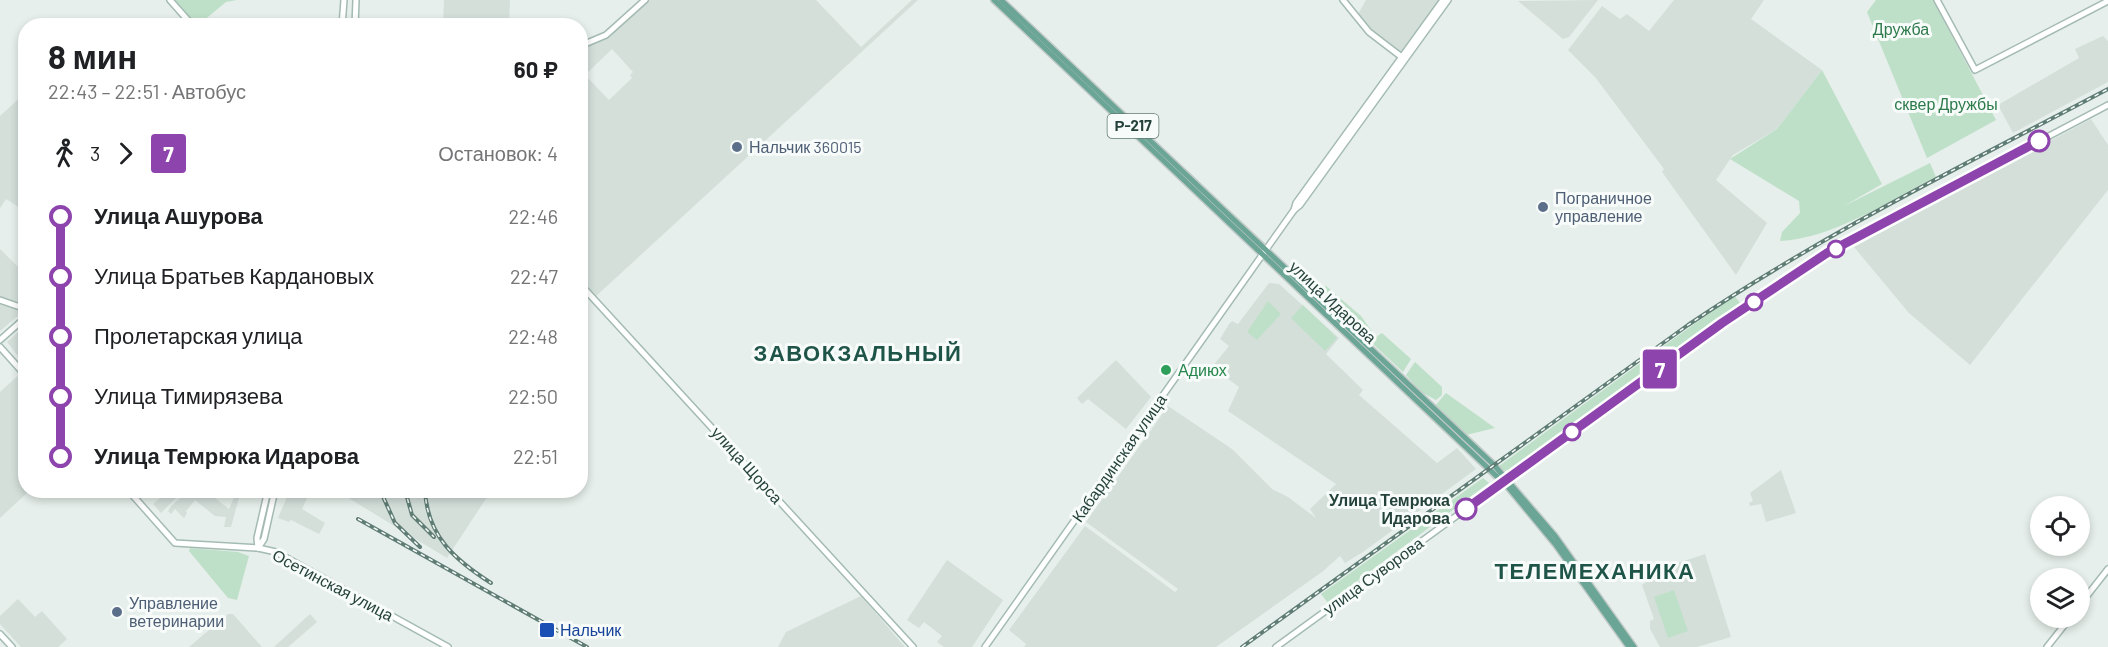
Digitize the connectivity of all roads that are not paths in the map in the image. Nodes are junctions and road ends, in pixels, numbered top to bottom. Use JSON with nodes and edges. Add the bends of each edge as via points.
{"nodes":[{"id":1,"x":170,"y":0,"type":"edge"},
{"id":2,"x":344,"y":0,"type":"edge"},
{"id":3,"x":356,"y":0,"type":"edge"},
{"id":4,"x":645,"y":0,"type":"edge"},
{"id":5,"x":994,"y":0,"type":"edge"},
{"id":6,"x":1001,"y":0,"type":"edge"},
{"id":7,"x":1343,"y":0,"type":"edge"},
{"id":8,"x":1443,"y":0,"type":"edge"},
{"id":9,"x":1448,"y":0,"type":"edge"},
{"id":10,"x":1937,"y":0,"type":"edge"},
{"id":11,"x":2108,"y":1,"type":"edge"},
{"id":12,"x":186,"y":18,"type":"edge"},
{"id":13,"x":343,"y":18,"type":"edge"},
{"id":14,"x":355,"y":18,"type":"edge"},
{"id":15,"x":588,"y":43,"type":"edge"},
{"id":16,"x":1403,"y":58,"type":"junction"},
{"id":17,"x":2108,"y":105,"type":"edge"},
{"id":18,"x":1264,"y":253,"type":"junction"},
{"id":19,"x":588,"y":293,"type":"edge"},
{"id":20,"x":0,"y":300,"type":"edge"},
{"id":21,"x":18,"y":306,"type":"edge"},
{"id":22,"x":18,"y":324,"type":"edge"},
{"id":23,"x":0,"y":340,"type":"edge"},
{"id":24,"x":0,"y":347,"type":"edge"},
{"id":25,"x":18,"y":367,"type":"edge"},
{"id":26,"x":1505,"y":480,"type":"junction"},
{"id":27,"x":135,"y":498,"type":"edge"},
{"id":28,"x":266,"y":498,"type":"edge"},
{"id":29,"x":273,"y":498,"type":"edge"},
{"id":30,"x":258,"y":548,"type":"junction"},
{"id":31,"x":2108,"y":569,"type":"edge"},
{"id":32,"x":2090,"y":592,"type":"edge"},
{"id":33,"x":2062,"y":628,"type":"edge"},
{"id":34,"x":0,"y":634,"type":"edge"},
{"id":35,"x":12,"y":647,"type":"edge"},
{"id":36,"x":448,"y":647,"type":"edge"},
{"id":37,"x":913,"y":647,"type":"edge"},
{"id":38,"x":985,"y":647,"type":"edge"},
{"id":39,"x":1276,"y":647,"type":"edge"},
{"id":40,"x":1629,"y":647,"type":"edge"},
{"id":41,"x":1635,"y":647,"type":"edge"},
{"id":42,"x":2047,"y":647,"type":"edge"}],
"edges":[{"from":1,"to":12,"type":"main road"},
{"from":2,"to":13,"type":"main road"},
{"from":3,"to":14,"type":"main road"},
{"from":4,"to":15,"type":"main road","via":[[606,35]]},
{"from":5,"to":18,"type":"main road","name":"улица Идарова","number":"Р-217"},
{"from":6,"to":18,"type":"main road","name":"улица Идарова","number":"Р-217"},
{"from":7,"to":16,"type":"main road","via":[[1369,32]]},
{"from":8,"to":16,"type":"main road","name":"Кабардинская улица"},
{"from":9,"to":16,"type":"main road","name":"Кабардинская улица"},
{"from":10,"to":11,"type":"main road","via":[[1975,70]]},
{"from":16,"to":18,"type":"main road","name":"Кабардинская улица"},
{"from":17,"to":26,"type":"main road","name":"улица Суворова","via":[[1827,253],[1722,323]]},
{"from":18,"to":26,"type":"main road","name":"улица Идарова","number":"Р-217"},
{"from":18,"to":38,"type":"main road","name":"Кабардинская улица"},
{"from":19,"to":37,"type":"main road","name":"улица Щорса"},
{"from":20,"to":21,"type":"main road"},
{"from":22,"to":23,"type":"main road"},
{"from":24,"to":25,"type":"main road"},
{"from":26,"to":39,"type":"main road","name":"улица Суворова"},
{"from":26,"to":40,"type":"main road","name":"улица Идарова","number":"Р-217"},
{"from":26,"to":41,"type":"main road","name":"улица Идарова","number":"Р-217","via":[[1555,536]]},
{"from":27,"to":30,"type":"main road","name":"Осетинская улица","via":[[175,543]]},
{"from":28,"to":30,"type":"main road"},
{"from":29,"to":30,"type":"main road","via":[[264,539]]},
{"from":30,"to":36,"type":"main road","name":"Осетинская улица","via":[[276,552]]},
{"from":31,"to":32,"type":"main road"},
{"from":33,"to":42,"type":"main road"},
{"from":34,"to":35,"type":"main road"}]}
